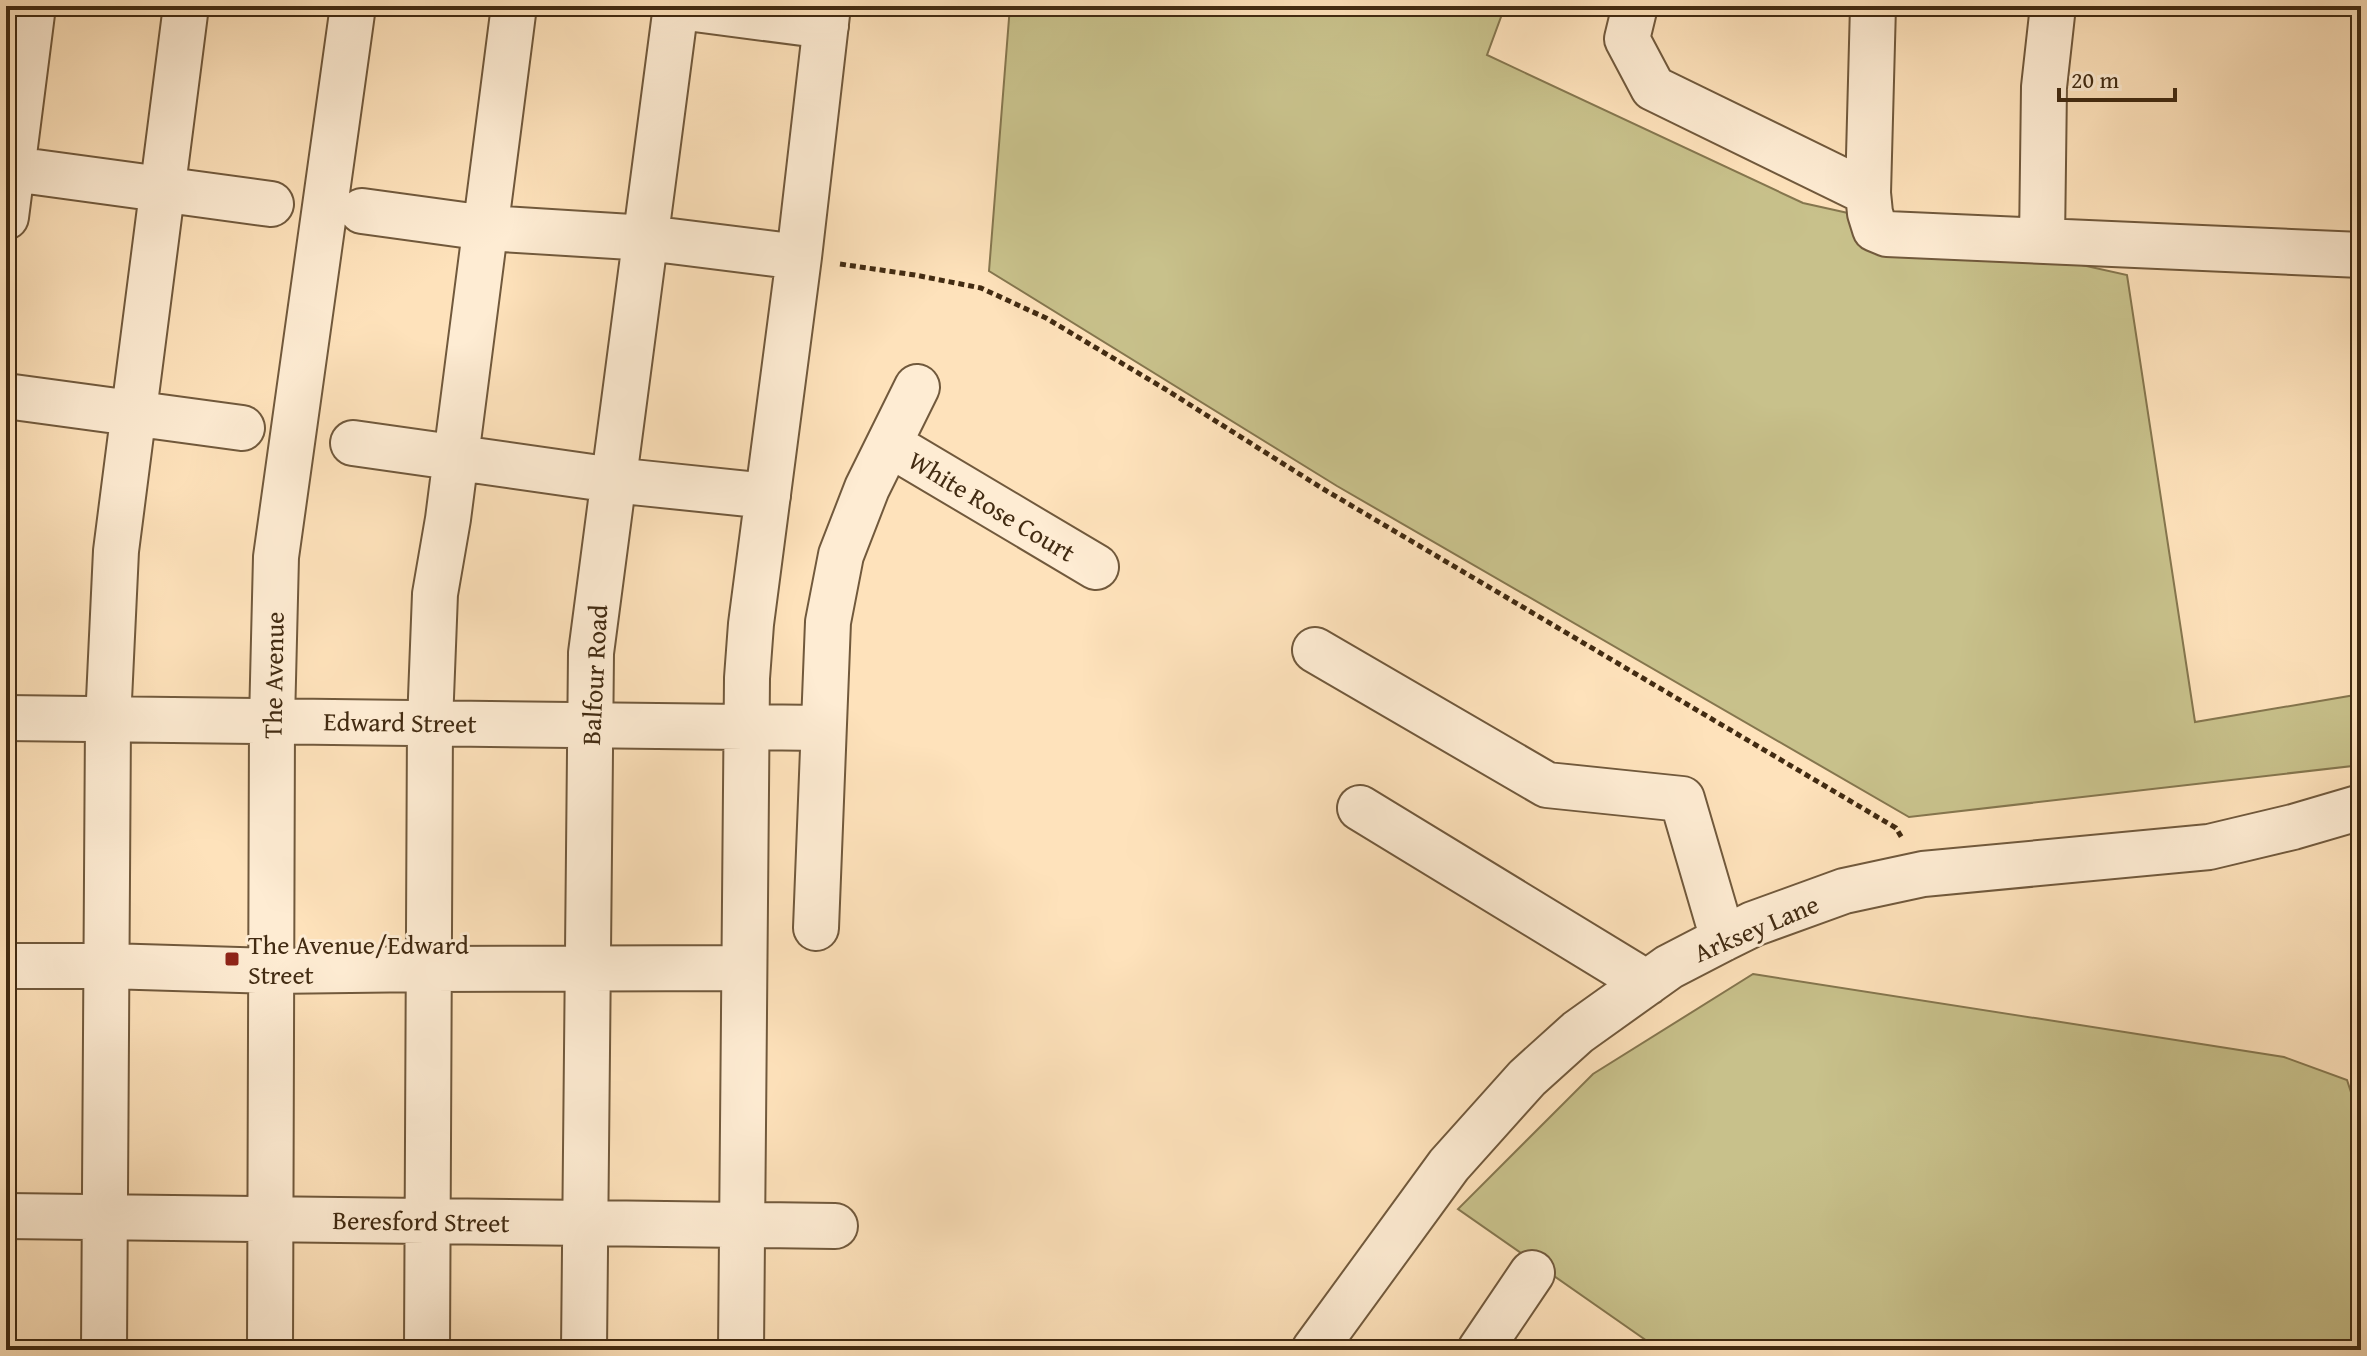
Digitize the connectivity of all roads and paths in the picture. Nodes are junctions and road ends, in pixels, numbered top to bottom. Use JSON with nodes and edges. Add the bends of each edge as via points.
{"nodes":[{"id":1,"x":33,"y":6,"type":"edge"},
{"id":2,"x":186,"y":6,"type":"edge"},
{"id":3,"x":353,"y":6,"type":"edge"},
{"id":4,"x":514,"y":6,"type":"edge"},
{"id":5,"x":675,"y":6,"type":"edge"},
{"id":6,"x":1635,"y":6,"type":"edge"},
{"id":7,"x":1873,"y":6,"type":"edge"},
{"id":8,"x":2053,"y":6,"type":"edge"},
{"id":9,"x":827,"y":16,"type":"edge"},
{"id":10,"x":9,"y":169,"type":"edge"},
{"id":11,"x":163,"y":189,"type":"junction"},
{"id":12,"x":1868,"y":193,"type":"junction"},
{"id":13,"x":271,"y":204,"type":"dead end"},
{"id":14,"x":362,"y":211,"type":"dead end"},
{"id":15,"x":6,"y":217,"type":"edge"},
{"id":16,"x":486,"y":228,"type":"junction"},
{"id":17,"x":647,"y":238,"type":"junction"},
{"id":18,"x":2042,"y":241,"type":"junction"},
{"id":19,"x":2361,"y":255,"type":"edge"},
{"id":20,"x":799,"y":257,"type":"junction"},
{"id":21,"x":917,"y":387,"type":"dead end"},
{"id":22,"x":6,"y":396,"type":"edge"},
{"id":23,"x":134,"y":414,"type":"junction"},
{"id":24,"x":242,"y":428,"type":"dead end"},
{"id":25,"x":353,"y":443,"type":"dead end"},
{"id":26,"x":889,"y":444,"type":"junction"},
{"id":27,"x":456,"y":456,"type":"junction"},
{"id":28,"x":613,"y":480,"type":"junction"},
{"id":29,"x":768,"y":496,"type":"junction"},
{"id":30,"x":1096,"y":567,"type":"dead end"},
{"id":31,"x":1315,"y":650,"type":"dead end"},
{"id":32,"x":6,"y":718,"type":"edge"},
{"id":33,"x":108,"y":721,"type":"junction"},
{"id":34,"x":272,"y":721,"type":"junction"},
{"id":35,"x":430,"y":723,"type":"junction"},
{"id":36,"x":591,"y":724,"type":"junction"},
{"id":37,"x":747,"y":727,"type":"junction"},
{"id":38,"x":822,"y":728,"type":"junction"},
{"id":39,"x":2361,"y":807,"type":"edge"},
{"id":40,"x":1360,"y":808,"type":"dead end"},
{"id":41,"x":1923,"y":874,"type":"junction"},
{"id":42,"x":816,"y":928,"type":"dead end"},
{"id":43,"x":1723,"y":939,"type":"junction"},
{"id":44,"x":6,"y":966,"type":"edge"},
{"id":45,"x":107,"y":966,"type":"junction"},
{"id":46,"x":588,"y":968,"type":"junction"},
{"id":47,"x":744,"y":968,"type":"junction"},
{"id":48,"x":429,"y":969,"type":"junction"},
{"id":49,"x":271,"y":971,"type":"junction"},
{"id":50,"x":1647,"y":983,"type":"junction"},
{"id":51,"x":6,"y":1216,"type":"edge"},
{"id":52,"x":106,"y":1217,"type":"junction"},
{"id":53,"x":271,"y":1219,"type":"junction"},
{"id":54,"x":429,"y":1221,"type":"junction"},
{"id":55,"x":585,"y":1222,"type":"junction"},
{"id":56,"x":742,"y":1224,"type":"junction"},
{"id":57,"x":835,"y":1226,"type":"dead end"},
{"id":58,"x":1532,"y":1273,"type":"dead end"},
{"id":59,"x":104,"y":1350,"type":"edge"},
{"id":60,"x":270,"y":1350,"type":"edge"},
{"id":61,"x":427,"y":1350,"type":"edge"},
{"id":62,"x":584,"y":1350,"type":"edge"},
{"id":63,"x":741,"y":1350,"type":"edge"},
{"id":64,"x":1314,"y":1350,"type":"edge"},
{"id":65,"x":1480,"y":1350,"type":"edge"}],
"edges":[{"from":1,"to":10,"type":"street"},
{"from":2,"to":11,"type":"street"},
{"from":3,"to":34,"type":"street","name":"The Avenue","via":[[276,557]]},
{"from":4,"to":16,"type":"street"},
{"from":5,"to":9,"type":"street"},
{"from":5,"to":17,"type":"street","name":"Balfour Road"},
{"from":6,"to":12,"type":"street","via":[[1627,39],[1653,88]]},
{"from":7,"to":12,"type":"street"},
{"from":8,"to":18,"type":"street","via":[[2044,87]]},
{"from":9,"to":20,"type":"street"},
{"from":10,"to":11,"type":"street"},
{"from":10,"to":15,"type":"street"},
{"from":11,"to":13,"type":"street"},
{"from":11,"to":23,"type":"street"},
{"from":12,"to":18,"type":"street","via":[[1875,229],[1887,234]]},
{"from":14,"to":16,"type":"street"},
{"from":16,"to":17,"type":"street"},
{"from":16,"to":27,"type":"street"},
{"from":17,"to":20,"type":"street"},
{"from":17,"to":28,"type":"street","name":"Balfour Road"},
{"from":18,"to":19,"type":"street"},
{"from":20,"to":29,"type":"street"},
{"from":20,"to":41,"type":"path","via":[[981,288],[1046,318],[1896,828]]},
{"from":21,"to":26,"type":"street","name":"White Rose Court"},
{"from":22,"to":23,"type":"street"},
{"from":23,"to":24,"type":"street"},
{"from":23,"to":33,"type":"street","via":[[116,551]]},
{"from":25,"to":27,"type":"street"},
{"from":26,"to":30,"type":"street","name":"White Rose Court"},
{"from":26,"to":38,"type":"street","name":"White Rose Court","via":[[841,555],[828,622]]},
{"from":27,"to":28,"type":"street"},
{"from":27,"to":35,"type":"street","via":[[435,594]]},
{"from":28,"to":29,"type":"street"},
{"from":28,"to":36,"type":"street","name":"Balfour Road","via":[[591,653]]},
{"from":29,"to":37,"type":"street","via":[[751,624]]},
{"from":31,"to":43,"type":"street","via":[[1547,785],[1682,799]]},
{"from":32,"to":33,"type":"street","name":"Edward Street"},
{"from":33,"to":34,"type":"street","name":"Edward Street"},
{"from":33,"to":45,"type":"street"},
{"from":34,"to":35,"type":"street","name":"Edward Street"},
{"from":34,"to":49,"type":"street","name":"The Avenue"},
{"from":35,"to":36,"type":"street","name":"Edward Street"},
{"from":35,"to":48,"type":"street"},
{"from":36,"to":37,"type":"street","name":"Edward Street"},
{"from":36,"to":46,"type":"street","name":"Balfour Road"},
{"from":37,"to":38,"type":"street"},
{"from":37,"to":47,"type":"street"},
{"from":38,"to":42,"type":"street","name":"White Rose Court"},
{"from":39,"to":41,"type":"street","name":"Arksey Lane","via":[[2209,847]]},
{"from":40,"to":50,"type":"street"},
{"from":41,"to":43,"type":"street","name":"Arksey Lane","via":[[1844,891]]},
{"from":43,"to":50,"type":"street","name":"Arksey Lane"},
{"from":44,"to":45,"type":"street"},
{"from":45,"to":49,"type":"street"},
{"from":45,"to":52,"type":"street"},
{"from":46,"to":47,"type":"street"},
{"from":46,"to":48,"type":"street"},
{"from":46,"to":55,"type":"street","name":"Balfour Road"},
{"from":47,"to":56,"type":"street"},
{"from":48,"to":49,"type":"street"},
{"from":48,"to":54,"type":"street"},
{"from":49,"to":53,"type":"street","name":"The Avenue"},
{"from":50,"to":64,"type":"street","name":"Arksey Lane","via":[[1578,1032],[1527,1078],[1449,1165]]},
{"from":51,"to":52,"type":"street","name":"Beresford Street"},
{"from":52,"to":53,"type":"street","name":"Beresford Street"},
{"from":52,"to":59,"type":"street"},
{"from":53,"to":54,"type":"street","name":"Beresford Street"},
{"from":53,"to":60,"type":"street","name":"The Avenue"},
{"from":54,"to":55,"type":"street","name":"Beresford Street"},
{"from":54,"to":61,"type":"street"},
{"from":55,"to":56,"type":"street","name":"Beresford Street"},
{"from":55,"to":62,"type":"street","name":"Balfour Road"},
{"from":56,"to":57,"type":"street","name":"Beresford Street"},
{"from":56,"to":63,"type":"street"},
{"from":58,"to":65,"type":"street"}]}
